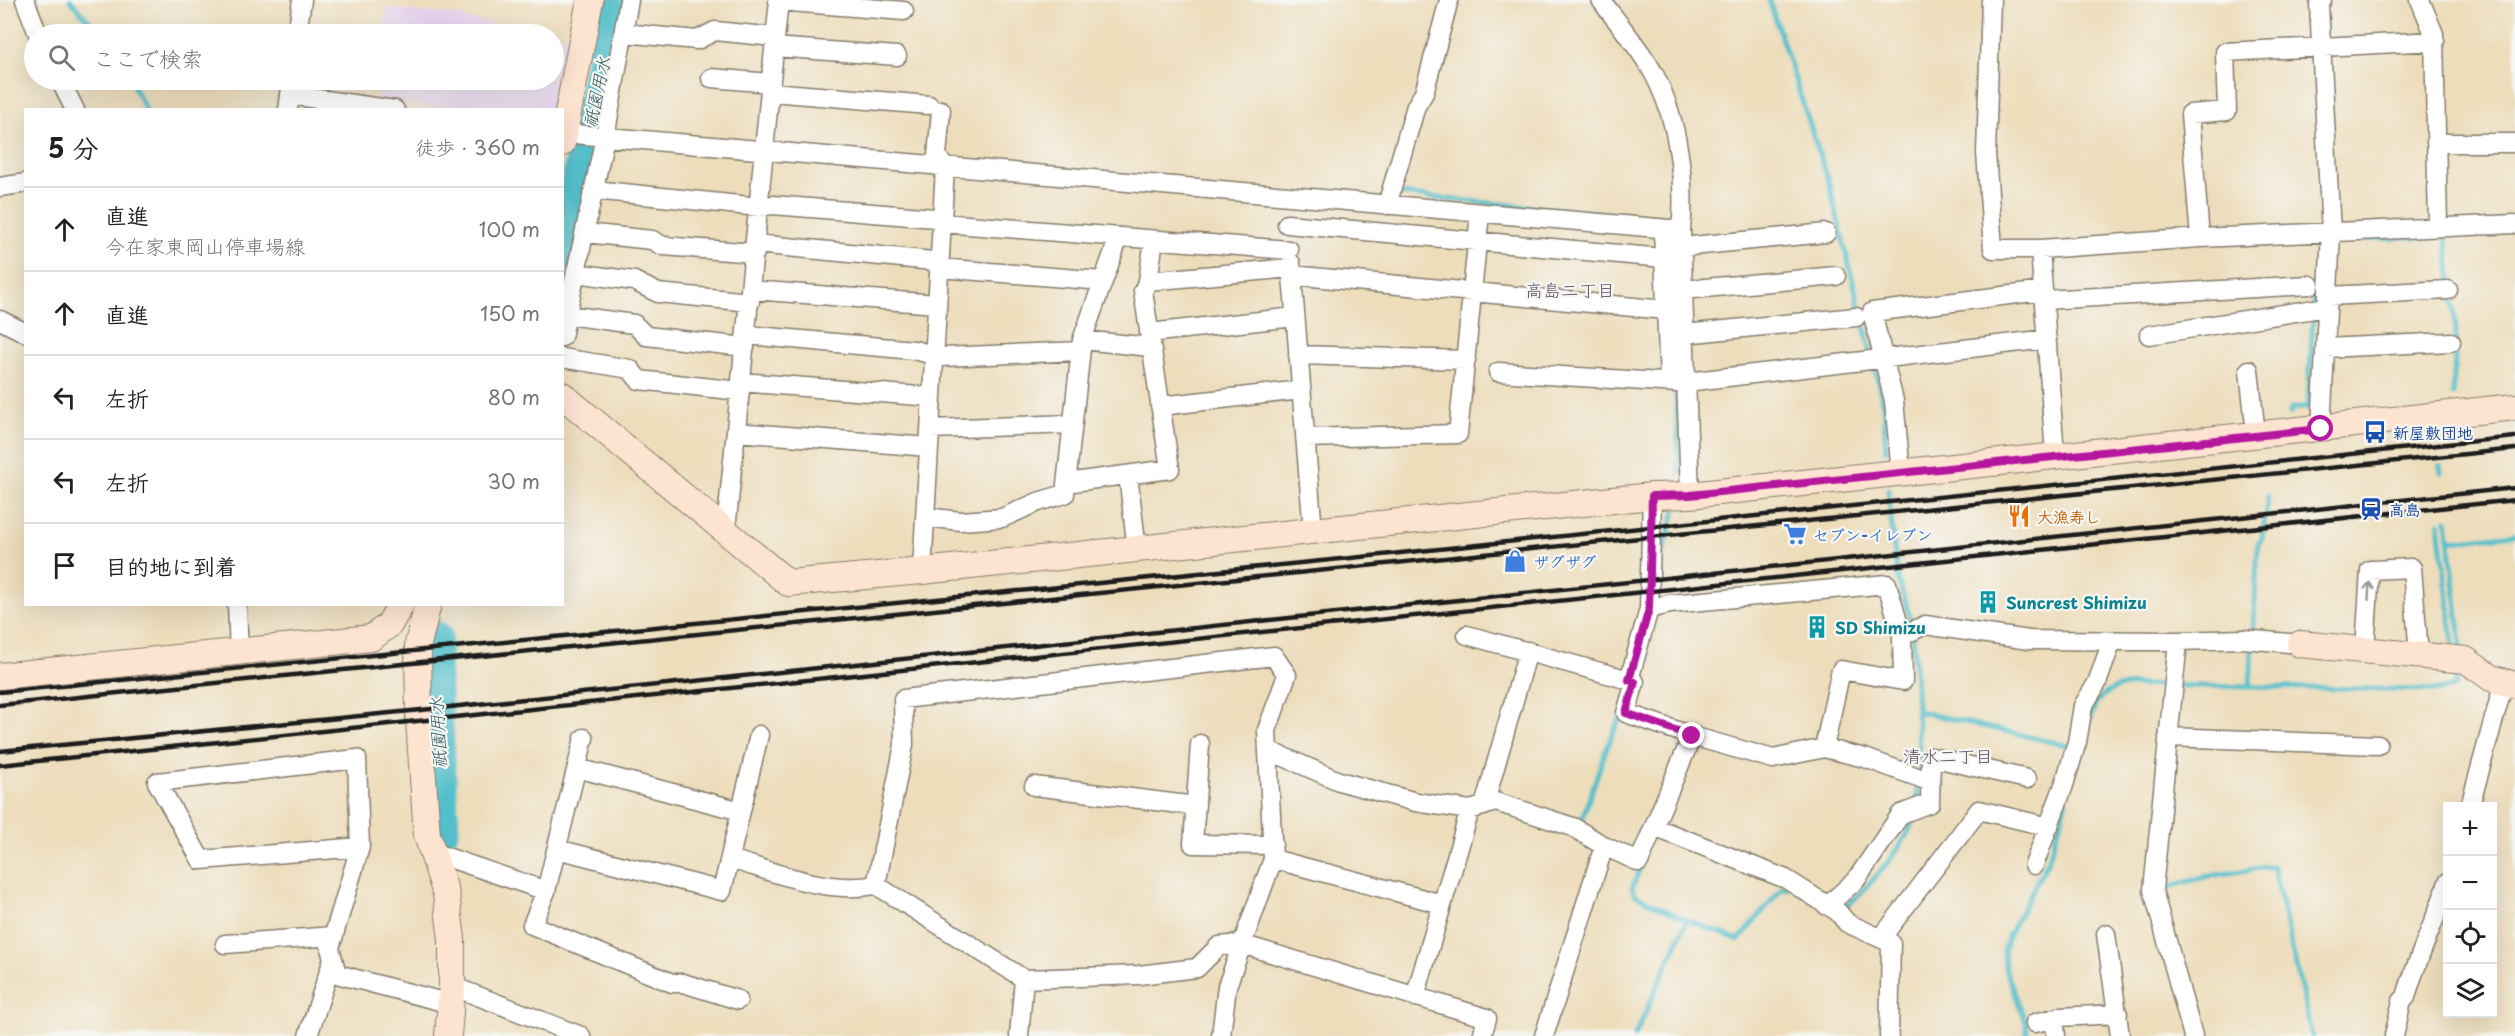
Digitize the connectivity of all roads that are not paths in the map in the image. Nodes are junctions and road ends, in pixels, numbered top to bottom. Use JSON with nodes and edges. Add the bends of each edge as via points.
{"nodes":[{"id":1,"x":25,"y":0,"type":"edge"},
{"id":2,"x":302,"y":0,"type":"edge"},
{"id":3,"x":590,"y":0,"type":"edge"},
{"id":4,"x":629,"y":0,"type":"edge"},
{"id":5,"x":1449,"y":0,"type":"edge"},
{"id":6,"x":1601,"y":0,"type":"edge"},
{"id":7,"x":1991,"y":0,"type":"edge"},
{"id":8,"x":2322,"y":0,"type":"edge"},
{"id":9,"x":2420,"y":0,"type":"edge"},
{"id":10,"x":778,"y":1,"type":"edge"},
{"id":11,"x":904,"y":11,"type":"dead end"},
{"id":12,"x":34,"y":24,"type":"edge"},
{"id":13,"x":298,"y":24,"type":"edge"},
{"id":14,"x":624,"y":33,"type":"junction"},
{"id":15,"x":2435,"y":41,"type":"junction"},
{"id":16,"x":775,"y":42,"type":"junction"},
{"id":17,"x":2320,"y":47,"type":"junction"},
{"id":18,"x":897,"y":56,"type":"dead end"},
{"id":19,"x":711,"y":78,"type":"dead end"},
{"id":20,"x":771,"y":87,"type":"junction"},
{"id":21,"x":65,"y":90,"type":"edge"},
{"id":22,"x":290,"y":95,"type":"edge"},
{"id":23,"x":74,"y":108,"type":"edge"},
{"id":24,"x":381,"y":108,"type":"edge"},
{"id":25,"x":579,"y":136,"type":"edge"},
{"id":26,"x":2515,"y":143,"type":"edge"},
{"id":27,"x":2441,"y":144,"type":"junction"},
{"id":28,"x":765,"y":152,"type":"junction"},
{"id":29,"x":945,"y":168,"type":"junction"},
{"id":30,"x":24,"y":183,"type":"edge"},
{"id":31,"x":0,"y":187,"type":"edge"},
{"id":32,"x":594,"y":190,"type":"junction"},
{"id":33,"x":1285,"y":196,"type":"junction"},
{"id":34,"x":1387,"y":205,"type":"junction"},
{"id":35,"x":759,"y":207,"type":"junction"},
{"id":36,"x":1480,"y":213,"type":"junction"},
{"id":37,"x":942,"y":223,"type":"junction"},
{"id":38,"x":1287,"y":224,"type":"junction"},
{"id":39,"x":2515,"y":224,"type":"edge"},
{"id":40,"x":2443,"y":226,"type":"junction"},
{"id":41,"x":585,"y":233,"type":"junction"},
{"id":42,"x":1826,"y":233,"type":"dead end"},
{"id":43,"x":1675,"y":235,"type":"junction"},
{"id":44,"x":1119,"y":237,"type":"junction"},
{"id":45,"x":2200,"y":238,"type":"junction"},
{"id":46,"x":2331,"y":238,"type":"junction"},
{"id":47,"x":1154,"y":240,"type":"junction"},
{"id":48,"x":1478,"y":240,"type":"junction"},
{"id":49,"x":755,"y":249,"type":"junction"},
{"id":50,"x":2040,"y":249,"type":"junction"},
{"id":51,"x":1664,"y":258,"type":"junction"},
{"id":52,"x":1291,"y":264,"type":"junction"},
{"id":53,"x":939,"y":268,"type":"junction"},
{"id":54,"x":576,"y":273,"type":"junction"},
{"id":55,"x":1836,"y":276,"type":"dead end"},
{"id":56,"x":1103,"y":281,"type":"junction"},
{"id":57,"x":1149,"y":281,"type":"junction"},
{"id":58,"x":2310,"y":285,"type":"dead end"},
{"id":59,"x":1683,"y":290,"type":"junction"},
{"id":60,"x":2448,"y":290,"type":"dead end"},
{"id":61,"x":1473,"y":292,"type":"junction"},
{"id":62,"x":2044,"y":295,"type":"junction"},
{"id":63,"x":750,"y":296,"type":"junction"},
{"id":64,"x":2327,"y":302,"type":"junction"},
{"id":65,"x":938,"y":304,"type":"junction"},
{"id":66,"x":1666,"y":310,"type":"junction"},
{"id":67,"x":567,"y":315,"type":"junction"},
{"id":68,"x":1856,"y":316,"type":"dead end"},
{"id":69,"x":1295,"y":317,"type":"junction"},
{"id":70,"x":0,"y":320,"type":"edge"},
{"id":71,"x":564,"y":328,"type":"edge"},
{"id":72,"x":24,"y":332,"type":"edge"},
{"id":73,"x":1684,"y":334,"type":"junction"},
{"id":74,"x":2149,"y":335,"type":"dead end"},
{"id":75,"x":2047,"y":339,"type":"junction"},
{"id":76,"x":1150,"y":340,"type":"junction"},
{"id":77,"x":745,"y":341,"type":"junction"},
{"id":78,"x":2451,"y":342,"type":"dead end"},
{"id":79,"x":1082,"y":345,"type":"junction"},
{"id":80,"x":2325,"y":348,"type":"junction"},
{"id":81,"x":934,"y":355,"type":"junction"},
{"id":82,"x":1298,"y":355,"type":"junction"},
{"id":83,"x":1883,"y":357,"type":"junction"},
{"id":84,"x":564,"y":358,"type":"edge"},
{"id":85,"x":1466,"y":360,"type":"junction"},
{"id":86,"x":2249,"y":370,"type":"dead end"},
{"id":87,"x":1498,"y":372,"type":"dead end"},
{"id":88,"x":1677,"y":381,"type":"junction"},
{"id":89,"x":741,"y":386,"type":"junction"},
{"id":90,"x":1301,"y":390,"type":"junction"},
{"id":91,"x":932,"y":396,"type":"junction"},
{"id":92,"x":564,"y":397,"type":"edge"},
{"id":93,"x":1160,"y":406,"type":"junction"},
{"id":94,"x":2515,"y":407,"type":"edge"},
{"id":95,"x":1073,"y":424,"type":"junction"},
{"id":96,"x":2321,"y":429,"type":"junction"},
{"id":97,"x":736,"y":432,"type":"junction"},
{"id":98,"x":2256,"y":435,"type":"junction"},
{"id":99,"x":930,"y":438,"type":"junction"},
{"id":100,"x":1305,"y":438,"type":"junction"},
{"id":101,"x":2055,"y":455,"type":"junction"},
{"id":102,"x":1901,"y":472,"type":"junction"},
{"id":103,"x":1128,"y":475,"type":"junction"},
{"id":104,"x":1066,"y":483,"type":"junction"},
{"id":105,"x":1690,"y":495,"type":"junction"},
{"id":106,"x":1652,"y":496,"type":"junction"},
{"id":107,"x":925,"y":517,"type":"junction"},
{"id":108,"x":726,"y":530,"type":"junction"},
{"id":109,"x":1313,"y":532,"type":"junction"},
{"id":110,"x":1137,"y":550,"type":"junction"},
{"id":111,"x":922,"y":571,"type":"junction"},
{"id":112,"x":237,"y":606,"type":"edge"},
{"id":113,"x":400,"y":606,"type":"edge"},
{"id":114,"x":428,"y":606,"type":"edge"},
{"id":115,"x":1649,"y":609,"type":"junction"},
{"id":116,"x":1909,"y":632,"type":"junction"},
{"id":117,"x":1467,"y":635,"type":"dead end"},
{"id":118,"x":2112,"y":640,"type":"junction"},
{"id":119,"x":2178,"y":641,"type":"junction"},
{"id":120,"x":2300,"y":644,"type":"joint"},
{"id":121,"x":2365,"y":650,"type":"junction"},
{"id":122,"x":1528,"y":651,"type":"junction"},
{"id":123,"x":239,"y":654,"type":"junction"},
{"id":124,"x":2419,"y":655,"type":"junction"},
{"id":125,"x":0,"y":676,"type":"edge"},
{"id":126,"x":1629,"y":680,"type":"junction"},
{"id":127,"x":2506,"y":688,"type":"edge"},
{"id":128,"x":759,"y":735,"type":"dead end"},
{"id":129,"x":1692,"y":736,"type":"junction"},
{"id":130,"x":2168,"y":737,"type":"junction"},
{"id":131,"x":584,"y":738,"type":"dead end"},
{"id":132,"x":1200,"y":744,"type":"dead end"},
{"id":133,"x":2378,"y":745,"type":"dead end"},
{"id":134,"x":1824,"y":748,"type":"junction"},
{"id":135,"x":1268,"y":750,"type":"junction"},
{"id":136,"x":577,"y":768,"type":"junction"},
{"id":137,"x":2027,"y":779,"type":"dead end"},
{"id":138,"x":1924,"y":780,"type":"junction"},
{"id":139,"x":1034,"y":786,"type":"dead end"},
{"id":140,"x":2472,"y":802,"type":"edge"},
{"id":141,"x":1196,"y":806,"type":"junction"},
{"id":142,"x":1477,"y":808,"type":"junction"},
{"id":143,"x":741,"y":811,"type":"junction"},
{"id":144,"x":2049,"y":826,"type":"junction"},
{"id":145,"x":1654,"y":827,"type":"junction"},
{"id":146,"x":1604,"y":846,"type":"junction"},
{"id":147,"x":360,"y":847,"type":"junction"},
{"id":148,"x":557,"y":849,"type":"junction"},
{"id":149,"x":432,"y":852,"type":"junction"},
{"id":150,"x":1273,"y":852,"type":"junction"},
{"id":151,"x":730,"y":859,"type":"junction"},
{"id":152,"x":2034,"y":865,"type":"dead end"},
{"id":153,"x":876,"y":885,"type":"junction"},
{"id":154,"x":546,"y":891,"type":"junction"},
{"id":155,"x":2443,"y":894,"type":"edge"},
{"id":156,"x":1442,"y":904,"type":"junction"},
{"id":157,"x":1827,"y":906,"type":"junction"},
{"id":158,"x":2106,"y":934,"type":"dead end"},
{"id":159,"x":334,"y":936,"type":"junction"},
{"id":160,"x":1882,"y":937,"type":"junction"},
{"id":161,"x":1241,"y":944,"type":"junction"},
{"id":162,"x":225,"y":945,"type":"dead end"},
{"id":163,"x":332,"y":962,"type":"junction"},
{"id":164,"x":1024,"y":979,"type":"junction"},
{"id":165,"x":452,"y":995,"type":"junction"},
{"id":166,"x":1415,"y":997,"type":"junction"},
{"id":167,"x":738,"y":1000,"type":"dead end"},
{"id":168,"x":2118,"y":1014,"type":"junction"},
{"id":169,"x":2035,"y":1023,"type":"dead end"},
{"id":170,"x":2055,"y":1027,"type":"edge"},
{"id":171,"x":2395,"y":1034,"type":"edge"},
{"id":172,"x":308,"y":1036,"type":"edge"},
{"id":173,"x":448,"y":1036,"type":"edge"},
{"id":174,"x":581,"y":1036,"type":"edge"},
{"id":175,"x":1019,"y":1036,"type":"edge"},
{"id":176,"x":1221,"y":1036,"type":"edge"},
{"id":177,"x":1482,"y":1036,"type":"edge"},
{"id":178,"x":1544,"y":1036,"type":"edge"},
{"id":179,"x":1889,"y":1036,"type":"edge"},
{"id":180,"x":2120,"y":1036,"type":"edge"},
{"id":181,"x":2193,"y":1036,"type":"edge"}],
"edges":[{"from":1,"to":12,"type":"street"},
{"from":2,"to":13,"type":"street"},
{"from":3,"to":25,"type":"street"},
{"from":4,"to":14,"type":"street"},
{"from":5,"to":34,"type":"street"},
{"from":6,"to":43,"type":"street","via":[[1655,76],[1672,124],[1683,179]]},
{"from":7,"to":50,"type":"street","via":[[1986,153],[1994,249]]},
{"from":8,"to":17,"type":"street"},
{"from":9,"to":15,"type":"street"},
{"from":10,"to":11,"type":"street"},
{"from":10,"to":16,"type":"street"},
{"from":14,"to":16,"type":"street","via":[[697,40],[715,31]]},
{"from":14,"to":25,"type":"street"},
{"from":15,"to":17,"type":"street"},
{"from":15,"to":27,"type":"street"},
{"from":16,"to":18,"type":"street"},
{"from":16,"to":20,"type":"street"},
{"from":17,"to":45,"type":"street","via":[[2225,52],[2227,111],[2190,114]]},
{"from":17,"to":46,"type":"street"},
{"from":19,"to":20,"type":"street"},
{"from":20,"to":28,"type":"street"},
{"from":20,"to":29,"type":"street","via":[[935,107],[936,156]]},
{"from":21,"to":23,"type":"street"},
{"from":22,"to":24,"type":"street"},
{"from":25,"to":28,"type":"street"},
{"from":25,"to":32,"type":"street"},
{"from":26,"to":27,"type":"street"},
{"from":27,"to":40,"type":"street"},
{"from":28,"to":29,"type":"street"},
{"from":28,"to":35,"type":"street"},
{"from":29,"to":33,"type":"street"},
{"from":29,"to":37,"type":"street"},
{"from":30,"to":31,"type":"street"},
{"from":32,"to":35,"type":"street"},
{"from":32,"to":41,"type":"street"},
{"from":33,"to":34,"type":"street"},
{"from":33,"to":38,"type":"street"},
{"from":34,"to":36,"type":"street"},
{"from":35,"to":37,"type":"street","via":[[935,218]]},
{"from":35,"to":49,"type":"street"},
{"from":36,"to":43,"type":"street"},
{"from":36,"to":48,"type":"street"},
{"from":37,"to":44,"type":"street"},
{"from":37,"to":53,"type":"street"},
{"from":38,"to":48,"type":"street"},
{"from":38,"to":52,"type":"street"},
{"from":39,"to":40,"type":"street"},
{"from":40,"to":46,"type":"street"},
{"from":41,"to":49,"type":"street","via":[[652,240],[663,246]]},
{"from":41,"to":54,"type":"street"},
{"from":42,"to":43,"type":"street"},
{"from":43,"to":51,"type":"street"},
{"from":43,"to":59,"type":"street"},
{"from":44,"to":47,"type":"street"},
{"from":44,"to":56,"type":"street"},
{"from":45,"to":46,"type":"street"},
{"from":45,"to":50,"type":"street"},
{"from":46,"to":64,"type":"street"},
{"from":47,"to":52,"type":"street"},
{"from":47,"to":57,"type":"street"},
{"from":48,"to":51,"type":"street"},
{"from":48,"to":61,"type":"street"},
{"from":49,"to":53,"type":"street","via":[[933,261]]},
{"from":49,"to":63,"type":"street"},
{"from":50,"to":62,"type":"street"},
{"from":51,"to":66,"type":"street"},
{"from":52,"to":57,"type":"street"},
{"from":52,"to":61,"type":"street"},
{"from":52,"to":69,"type":"street"},
{"from":53,"to":56,"type":"street"},
{"from":53,"to":65,"type":"street"},
{"from":54,"to":63,"type":"street","via":[[634,281],[658,293]]},
{"from":54,"to":67,"type":"street"},
{"from":55,"to":59,"type":"street"},
{"from":56,"to":79,"type":"street"},
{"from":57,"to":76,"type":"street","via":[[1143,291]]},
{"from":58,"to":62,"type":"street"},
{"from":59,"to":73,"type":"street"},
{"from":60,"to":64,"type":"street"},
{"from":61,"to":66,"type":"street"},
{"from":61,"to":85,"type":"street"},
{"from":62,"to":75,"type":"street"},
{"from":62,"to":83,"type":"street","via":[[1872,312]]},
{"from":63,"to":65,"type":"street"},
{"from":63,"to":77,"type":"street"},
{"from":64,"to":74,"type":"street"},
{"from":64,"to":80,"type":"street"},
{"from":65,"to":81,"type":"street"},
{"from":66,"to":88,"type":"street"},
{"from":67,"to":71,"type":"street"},
{"from":67,"to":77,"type":"street","via":[[634,324],[646,336]]},
{"from":68,"to":73,"type":"street"},
{"from":69,"to":76,"type":"street"},
{"from":69,"to":82,"type":"street"},
{"from":70,"to":72,"type":"street"},
{"from":73,"to":88,"type":"street"},
{"from":75,"to":83,"type":"street"},
{"from":75,"to":101,"type":"street"},
{"from":76,"to":79,"type":"street"},
{"from":76,"to":93,"type":"street"},
{"from":77,"to":81,"type":"street","via":[[915,350]]},
{"from":77,"to":89,"type":"street"},
{"from":78,"to":80,"type":"street"},
{"from":79,"to":81,"type":"street"},
{"from":79,"to":95,"type":"street"},
{"from":80,"to":96,"type":"street"},
{"from":81,"to":91,"type":"street"},
{"from":82,"to":85,"type":"street"},
{"from":82,"to":90,"type":"street"},
{"from":83,"to":88,"type":"street"},
{"from":83,"to":102,"type":"street","via":[[1893,401]]},
{"from":84,"to":89,"type":"street","via":[[630,369],[639,380]]},
{"from":85,"to":100,"type":"street","via":[[1458,434]]},
{"from":86,"to":98,"type":"street"},
{"from":87,"to":88,"type":"street"},
{"from":88,"to":105,"type":"street"},
{"from":89,"to":91,"type":"street"},
{"from":89,"to":97,"type":"street"},
{"from":90,"to":93,"type":"street"},
{"from":90,"to":100,"type":"street"},
{"from":91,"to":99,"type":"street"},
{"from":92,"to":108,"type":"street"},
{"from":93,"to":103,"type":"street","via":[[1170,469]]},
{"from":94,"to":96,"type":"street"},
{"from":95,"to":99,"type":"street"},
{"from":95,"to":104,"type":"street"},
{"from":96,"to":98,"type":"street"},
{"from":97,"to":99,"type":"street"},
{"from":97,"to":108,"type":"street"},
{"from":98,"to":101,"type":"street"},
{"from":99,"to":107,"type":"street"},
{"from":100,"to":109,"type":"street"},
{"from":101,"to":102,"type":"street"},
{"from":102,"to":105,"type":"street"},
{"from":103,"to":104,"type":"street"},
{"from":103,"to":110,"type":"street"},
{"from":104,"to":107,"type":"street","via":[[1065,494],[1002,518],[961,521]]},
{"from":105,"to":106,"type":"street"},
{"from":106,"to":109,"type":"street"},
{"from":106,"to":115,"type":"street"},
{"from":107,"to":111,"type":"street"},
{"from":108,"to":111,"type":"street","via":[[788,583]]},
{"from":109,"to":110,"type":"street"},
{"from":110,"to":111,"type":"street"},
{"from":112,"to":123,"type":"street"},
{"from":113,"to":123,"type":"street","via":[[389,625],[371,638]]},
{"from":114,"to":149,"type":"street","via":[[418,644],[419,720],[424,818]]},
{"from":115,"to":116,"type":"street","via":[[1887,584]]},
{"from":115,"to":126,"type":"street"},
{"from":116,"to":118,"type":"street","via":[[1925,625],[2029,640]]},
{"from":116,"to":134,"type":"street","via":[[1903,681],[1841,670]]},
{"from":117,"to":122,"type":"street"},
{"from":118,"to":119,"type":"street"},
{"from":118,"to":144,"type":"street","via":[[2097,683],[2083,706],[2075,746]]},
{"from":119,"to":120,"type":"street"},
{"from":119,"to":130,"type":"street"},
{"from":120,"to":121,"type":"street"},
{"from":121,"to":124,"type":"street"},
{"from":121,"to":124,"type":"street","one_way":true,"via":[[2370,570],[2412,568]]},
{"from":122,"to":126,"type":"street"},
{"from":122,"to":142,"type":"street"},
{"from":123,"to":125,"type":"street"},
{"from":124,"to":127,"type":"street","via":[[2457,659]]},
{"from":126,"to":129,"type":"street","via":[[1635,682],[1626,713]]},
{"from":127,"to":140,"type":"street"},
{"from":128,"to":143,"type":"street"},
{"from":129,"to":134,"type":"street","via":[[1773,759]]},
{"from":129,"to":145,"type":"street"},
{"from":130,"to":133,"type":"street"},
{"from":130,"to":181,"type":"street","via":[[2153,890]]},
{"from":131,"to":136,"type":"street"},
{"from":132,"to":141,"type":"street"},
{"from":134,"to":138,"type":"street"},
{"from":135,"to":142,"type":"street","via":[[1339,781],[1416,802]]},
{"from":135,"to":150,"type":"street"},
{"from":135,"to":153,"type":"street","via":[[1267,730],[1287,675],[1274,656],[903,699],[904,745]]},
{"from":136,"to":143,"type":"street"},
{"from":136,"to":148,"type":"street"},
{"from":137,"to":138,"type":"street","via":[[1931,757]]},
{"from":138,"to":157,"type":"street","via":[[1930,803],[1901,814],[1856,880]]},
{"from":139,"to":141,"type":"street"},
{"from":141,"to":150,"type":"street","via":[[1193,844]]},
{"from":142,"to":146,"type":"street","via":[[1496,802],[1573,827]]},
{"from":142,"to":156,"type":"street"},
{"from":143,"to":151,"type":"street"},
{"from":144,"to":152,"type":"street"},
{"from":144,"to":160,"type":"street","via":[[1979,810]]},
{"from":145,"to":146,"type":"street","via":[[1639,862]]},
{"from":145,"to":157,"type":"street","via":[[1786,879]]},
{"from":146,"to":178,"type":"street"},
{"from":147,"to":147,"type":"street","via":[[357,759],[157,782],[201,860]]},
{"from":147,"to":159,"type":"street"},
{"from":148,"to":151,"type":"street","via":[[722,891]]},
{"from":148,"to":154,"type":"street"},
{"from":149,"to":154,"type":"street"},
{"from":149,"to":165,"type":"street","via":[[446,894],[452,939]]},
{"from":150,"to":156,"type":"street"},
{"from":150,"to":161,"type":"street"},
{"from":151,"to":153,"type":"street","via":[[831,888]]},
{"from":153,"to":164,"type":"street"},
{"from":154,"to":167,"type":"street","via":[[532,925],[672,983]]},
{"from":155,"to":171,"type":"street","via":[[2402,1001]]},
{"from":156,"to":166,"type":"street"},
{"from":157,"to":160,"type":"street","via":[[1848,923]]},
{"from":158,"to":168,"type":"street"},
{"from":159,"to":162,"type":"street"},
{"from":159,"to":163,"type":"street","via":[[330,948]]},
{"from":160,"to":179,"type":"street","via":[[1891,943]]},
{"from":161,"to":164,"type":"street","via":[[1220,946],[1197,968],[1139,975]]},
{"from":161,"to":166,"type":"street"},
{"from":161,"to":176,"type":"street","via":[[1227,986]]},
{"from":163,"to":165,"type":"street","via":[[337,974]]},
{"from":163,"to":172,"type":"street"},
{"from":164,"to":175,"type":"street"},
{"from":165,"to":173,"type":"street"},
{"from":165,"to":174,"type":"street"},
{"from":166,"to":177,"type":"street","via":[[1487,1018]]},
{"from":168,"to":170,"type":"street"},
{"from":168,"to":180,"type":"street"},
{"from":169,"to":170,"type":"street"}]}
